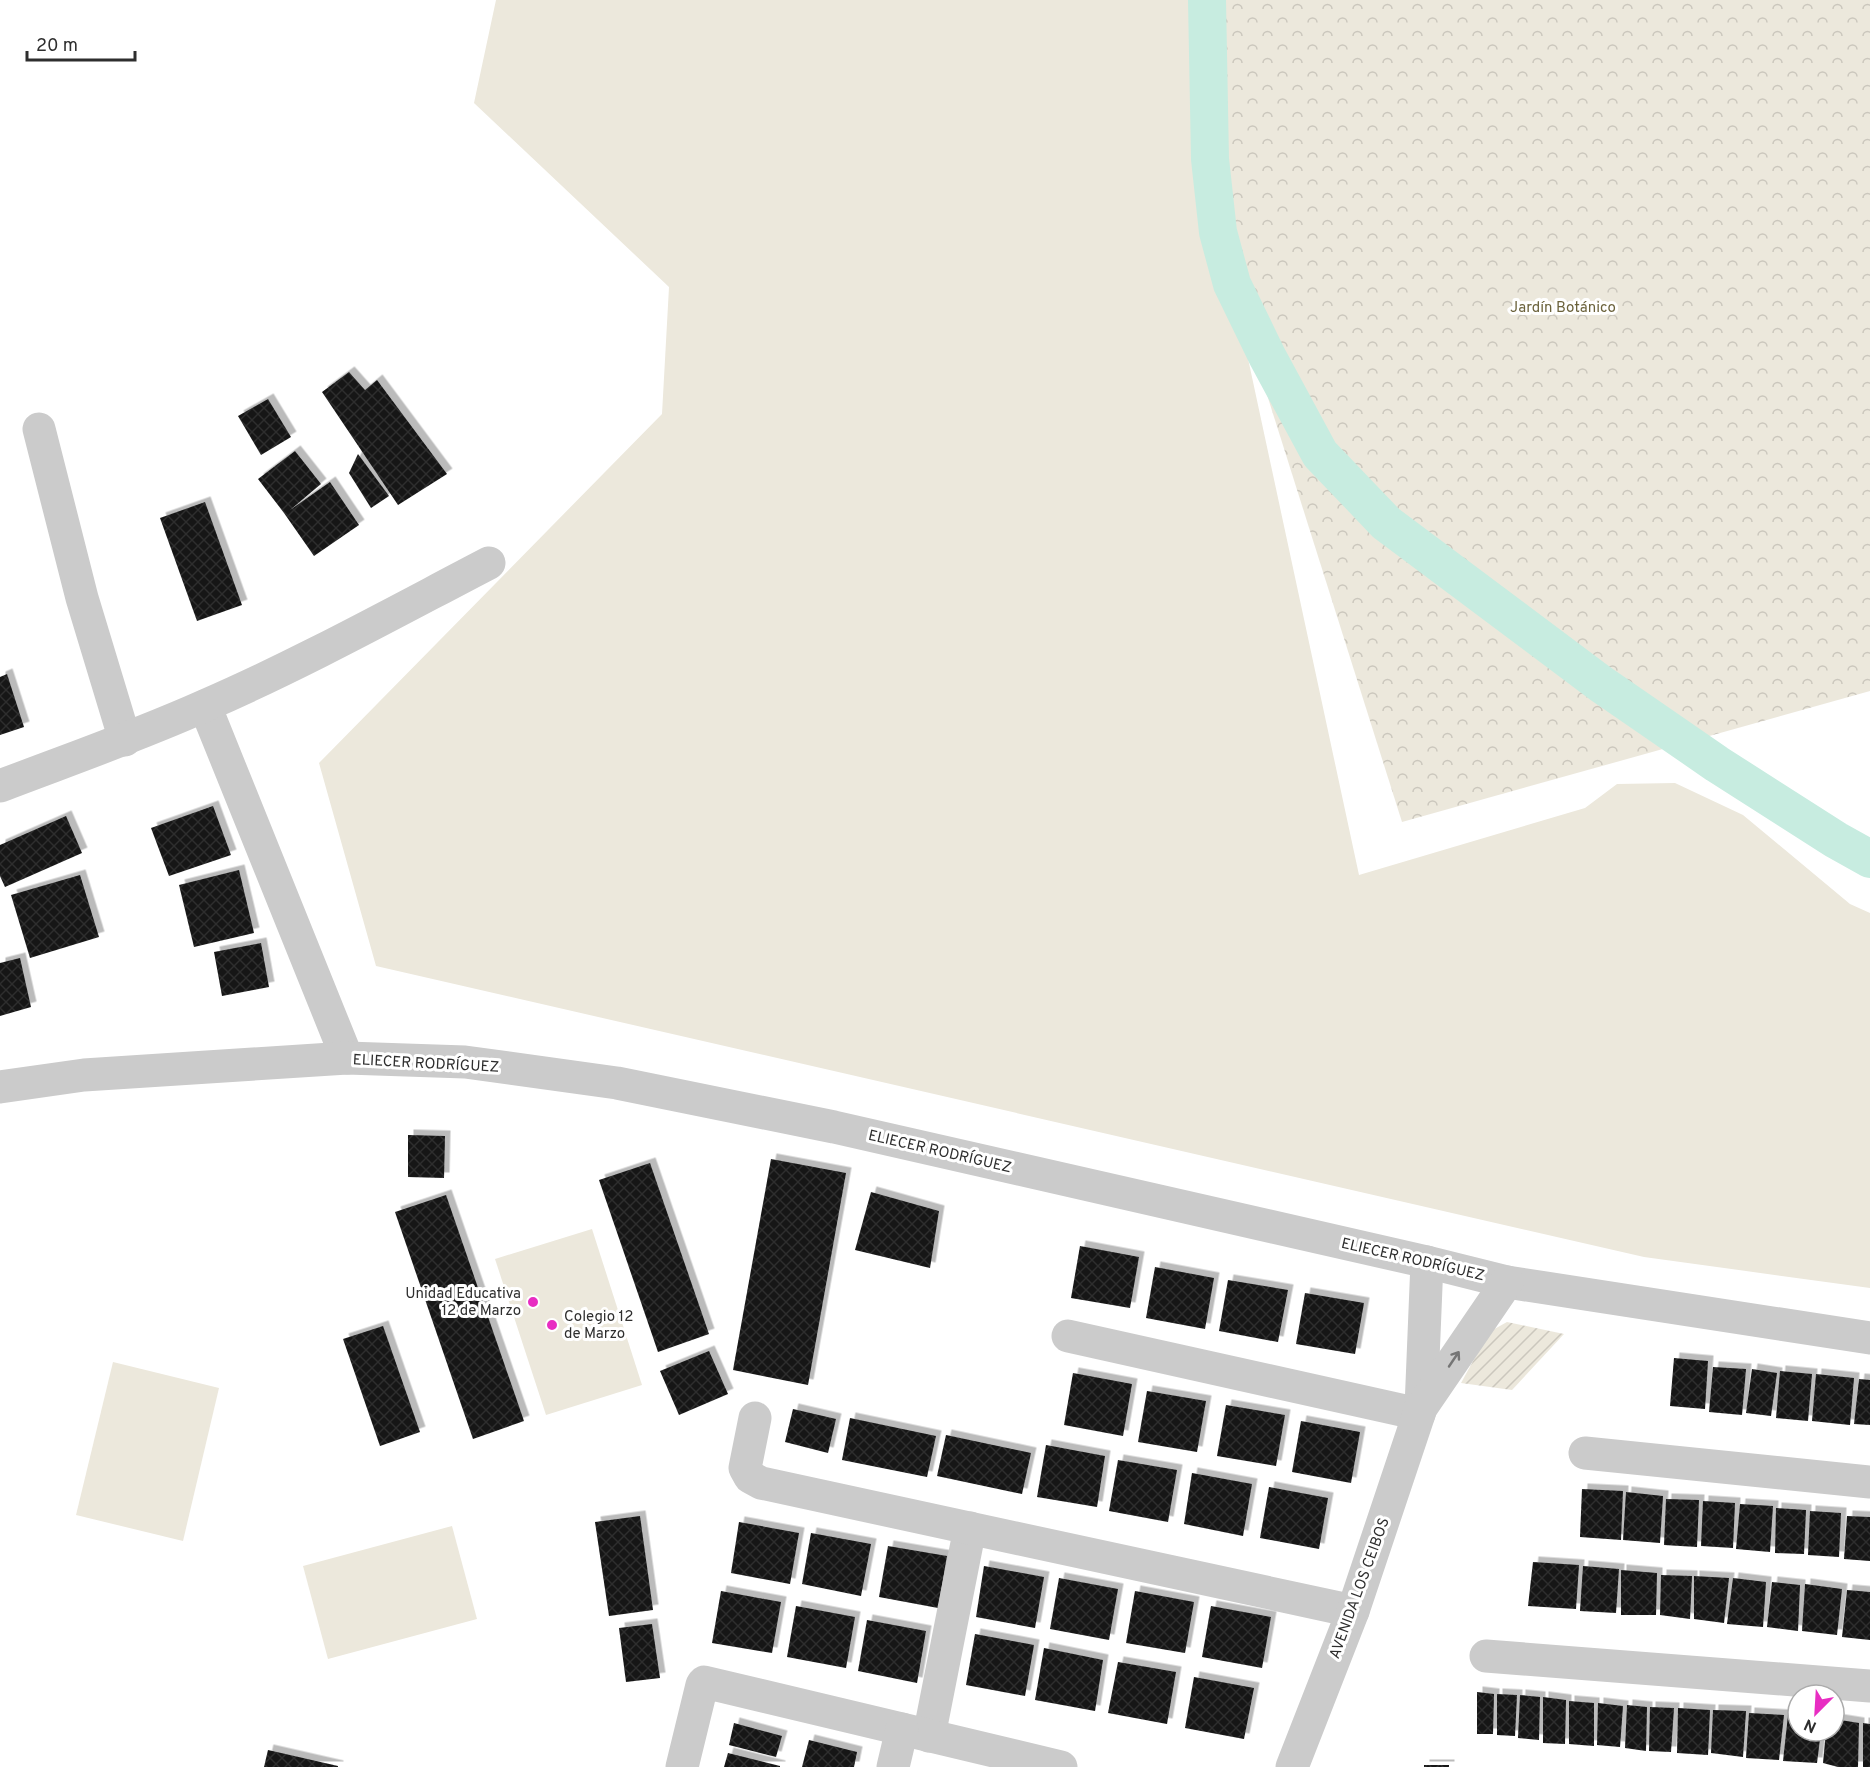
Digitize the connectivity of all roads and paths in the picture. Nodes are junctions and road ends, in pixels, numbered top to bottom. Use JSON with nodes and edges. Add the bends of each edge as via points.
{"nodes":[{"id":1,"x":39,"y":429,"type":"dead end"},
{"id":2,"x":489,"y":563,"type":"dead end"},
{"id":3,"x":205,"y":706,"type":"junction"},
{"id":4,"x":125,"y":740,"type":"junction"},
{"id":5,"x":0,"y":786,"type":"edge"},
{"id":6,"x":347,"y":1058,"type":"junction"},
{"id":7,"x":0,"y":1087,"type":"edge"},
{"id":8,"x":1427,"y":1262,"type":"junction"},
{"id":9,"x":1507,"y":1282,"type":"junction"},
{"id":10,"x":1068,"y":1336,"type":"dead end"},
{"id":11,"x":1870,"y":1338,"type":"edge"},
{"id":12,"x":1420,"y":1411,"type":"junction"},
{"id":13,"x":754,"y":1418,"type":"dead end"},
{"id":14,"x":1585,"y":1453,"type":"dead end"},
{"id":15,"x":1870,"y":1482,"type":"edge"},
{"id":16,"x":970,"y":1528,"type":"junction"},
{"id":17,"x":1353,"y":1611,"type":"junction"},
{"id":18,"x":1486,"y":1656,"type":"dead end"},
{"id":19,"x":1870,"y":1686,"type":"edge"},
{"id":20,"x":915,"y":1733,"type":"junction"},
{"id":21,"x":682,"y":1767,"type":"edge"},
{"id":22,"x":893,"y":1767,"type":"edge"},
{"id":23,"x":1061,"y":1767,"type":"edge"},
{"id":24,"x":1292,"y":1767,"type":"edge"}],
"edges":[{"from":1,"to":4,"type":"street","via":[[82,598]]},
{"from":2,"to":3,"type":"street"},
{"from":3,"to":4,"type":"street"},
{"from":3,"to":6,"type":"street"},
{"from":4,"to":5,"type":"street"},
{"from":6,"to":7,"type":"street","name":"ELIECER RODRÍGUEZ","via":[[84,1075]]},
{"from":6,"to":8,"type":"street","name":"ELIECER RODRÍGUEZ","via":[[465,1062],[617,1083],[834,1127]]},
{"from":8,"to":9,"type":"street","name":"ELIECER RODRÍGUEZ"},
{"from":8,"to":12,"type":"street"},
{"from":9,"to":11,"type":"street","name":"ELIECER RODRÍGUEZ"},
{"from":12,"to":9,"type":"street","one_way":true},
{"from":10,"to":12,"type":"street"},
{"from":12,"to":17,"type":"street","name":"AVENIDA LOS CEIBOS"},
{"from":13,"to":16,"type":"street","via":[[745,1468],[754,1481]]},
{"from":14,"to":15,"type":"street"},
{"from":16,"to":17,"type":"street"},
{"from":16,"to":20,"type":"street"},
{"from":17,"to":24,"type":"street","name":"AVENIDA LOS CEIBOS"},
{"from":18,"to":19,"type":"street"},
{"from":20,"to":21,"type":"street","via":[[704,1682]]},
{"from":20,"to":22,"type":"street"},
{"from":20,"to":23,"type":"street"}]}
